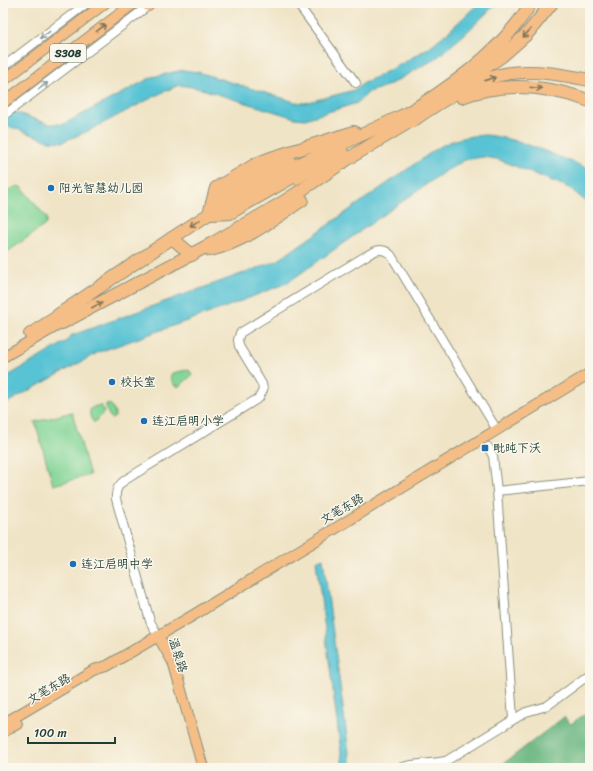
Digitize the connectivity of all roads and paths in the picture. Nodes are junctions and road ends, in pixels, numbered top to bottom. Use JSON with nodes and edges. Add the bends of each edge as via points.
{"nodes":[{"id":1,"x":87,"y":3,"type":"edge"},
{"id":2,"x":105,"y":3,"type":"edge"},
{"id":3,"x":134,"y":3,"type":"edge"},
{"id":4,"x":297,"y":3,"type":"edge"},
{"id":5,"x":531,"y":3,"type":"edge"},
{"id":6,"x":552,"y":3,"type":"edge"},
{"id":7,"x":149,"y":4,"type":"edge"},
{"id":8,"x":3,"y":67,"type":"edge"},
{"id":9,"x":590,"y":80,"type":"edge"},
{"id":10,"x":3,"y":81,"type":"edge"},
{"id":11,"x":356,"y":83,"type":"dead end"},
{"id":12,"x":587,"y":100,"type":"edge"},
{"id":13,"x":3,"y":103,"type":"edge"},
{"id":14,"x":3,"y":116,"type":"edge"},
{"id":15,"x":412,"y":117,"type":"junction"},
{"id":16,"x":209,"y":214,"type":"junction"},
{"id":17,"x":172,"y":238,"type":"junction"},
{"id":18,"x":192,"y":254,"type":"junction"},
{"id":19,"x":60,"y":319,"type":"junction"},
{"id":20,"x":3,"y":349,"type":"edge"},
{"id":21,"x":3,"y":357,"type":"edge"},
{"id":22,"x":590,"y":373,"type":"edge"},
{"id":23,"x":497,"y":430,"type":"junction"},
{"id":24,"x":488,"y":447,"type":"dead end"},
{"id":25,"x":590,"y":481,"type":"edge"},
{"id":26,"x":497,"y":491,"type":"junction"},
{"id":27,"x":158,"y":636,"type":"junction"},
{"id":28,"x":107,"y":666,"type":"junction"},
{"id":29,"x":590,"y":674,"type":"edge"},
{"id":30,"x":513,"y":719,"type":"junction"},
{"id":31,"x":3,"y":724,"type":"edge"},
{"id":32,"x":3,"y":732,"type":"edge"},
{"id":33,"x":196,"y":768,"type":"edge"},
{"id":34,"x":203,"y":768,"type":"edge"},
{"id":35,"x":399,"y":768,"type":"edge"}],
"edges":[{"from":1,"to":8,"type":"street","one_way":true},
{"from":2,"to":10,"type":"main road","number":"S308"},
{"from":13,"to":3,"type":"main road","number":"S308","one_way":true},
{"from":4,"to":11,"type":"street"},
{"from":5,"to":15,"type":"highway","via":[[504,39]]},
{"from":6,"to":15,"type":"highway","one_way":true,"via":[[527,34],[502,56]]},
{"from":14,"to":7,"type":"street","one_way":true},
{"from":15,"to":9,"type":"highway","one_way":true,"via":[[462,90],[509,73],[534,72]]},
{"from":15,"to":12,"type":"highway","one_way":true,"via":[[488,89],[535,88]]},
{"from":15,"to":16,"type":"highway","via":[[278,174]]},
{"from":15,"to":16,"type":"highway","via":[[258,163],[216,188]]},
{"from":15,"to":18,"type":"highway","via":[[285,201]]},
{"from":16,"to":17,"type":"highway","one_way":true},
{"from":17,"to":18,"type":"highway"},
{"from":17,"to":19,"type":"highway"},
{"from":19,"to":18,"type":"highway","one_way":true},
{"from":19,"to":20,"type":"main road"},
{"from":19,"to":21,"type":"main road"},
{"from":22,"to":23,"type":"main road","name":"文笔东路"},
{"from":23,"to":27,"type":"main road","name":"文笔东路"},
{"from":23,"to":27,"type":"street","via":[[391,255],[386,251],[373,251],[246,328],[240,333],[238,340],[262,384],[262,393],[257,400],[132,476],[118,487],[116,493],[150,621]]},
{"from":24,"to":26,"type":"street","via":[[492,456]]},
{"from":25,"to":26,"type":"street"},
{"from":26,"to":30,"type":"street"},
{"from":27,"to":28,"type":"main road","name":"文笔东路"},
{"from":27,"to":33,"type":"main road","name":"温泉路"},
{"from":27,"to":34,"type":"main road","name":"温泉路","via":[[173,662]]},
{"from":28,"to":31,"type":"main road","name":"文笔东路","via":[[94,670]]},
{"from":28,"to":32,"type":"main road","name":"文笔东路","via":[[98,675]]},
{"from":29,"to":30,"type":"street","via":[[547,706]]},
{"from":30,"to":35,"type":"street","via":[[446,761]]}]}
